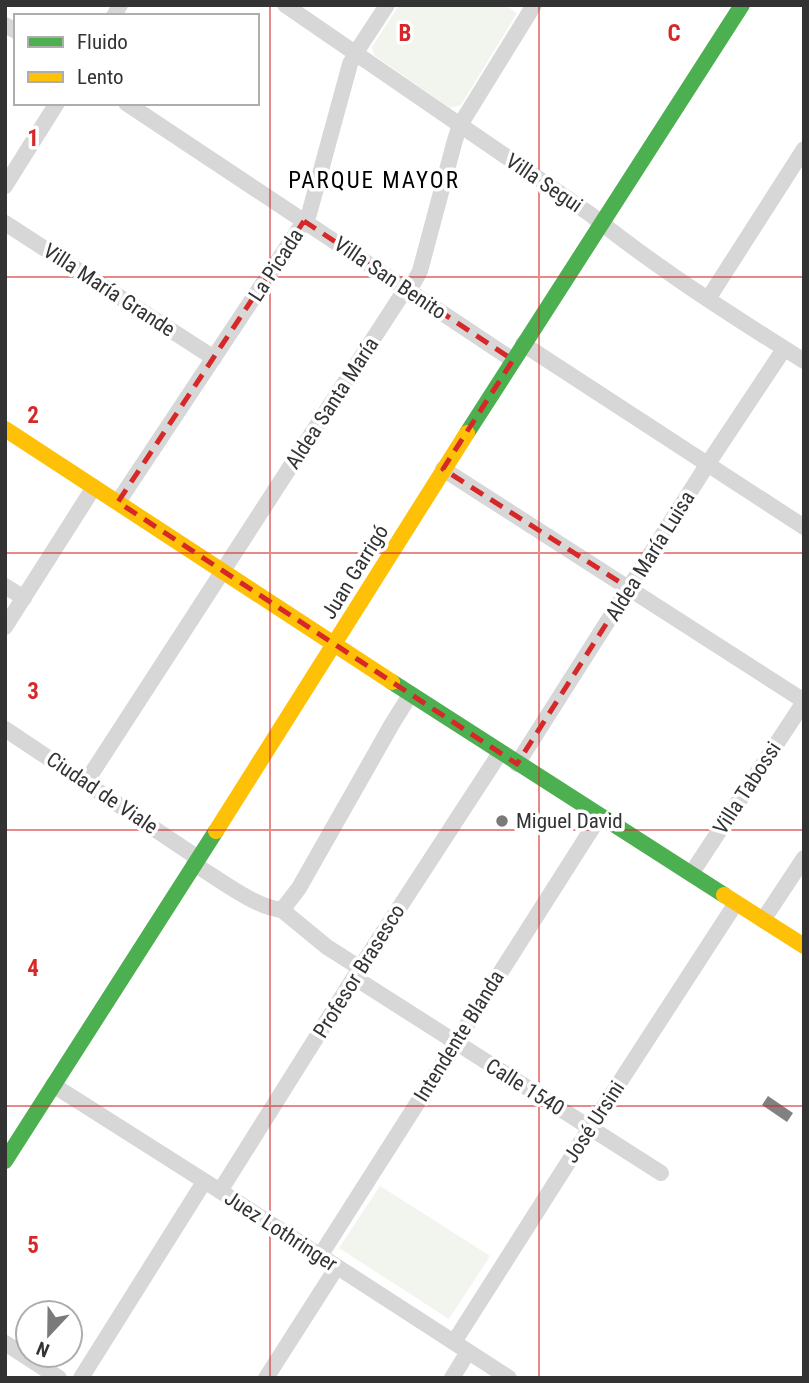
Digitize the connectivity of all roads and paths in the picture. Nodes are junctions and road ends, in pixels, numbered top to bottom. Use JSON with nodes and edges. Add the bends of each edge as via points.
{"nodes":[{"id":1,"x":285,"y":5,"type":"edge"},
{"id":2,"x":387,"y":5,"type":"edge"},
{"id":3,"x":534,"y":5,"type":"edge"},
{"id":4,"x":741,"y":5,"type":"edge"},
{"id":5,"x":355,"y":54,"type":"junction"},
{"id":6,"x":56,"y":105,"type":"edge"},
{"id":7,"x":129,"y":105,"type":"edge"},
{"id":8,"x":460,"y":125,"type":"junction"},
{"id":9,"x":804,"y":149,"type":"edge"},
{"id":10,"x":5,"y":186,"type":"edge"},
{"id":11,"x":304,"y":221,"type":"junction"},
{"id":12,"x":601,"y":222,"type":"junction"},
{"id":13,"x":5,"y":223,"type":"edge"},
{"id":14,"x":407,"y":289,"type":"junction"},
{"id":15,"x":708,"y":299,"type":"junction"},
{"id":16,"x":523,"y":344,"type":"junction"},
{"id":17,"x":785,"y":349,"type":"junction"},
{"id":18,"x":214,"y":358,"type":"junction"},
{"id":19,"x":513,"y":360,"type":"junction"},
{"id":20,"x":804,"y":361,"type":"edge"},
{"id":21,"x":5,"y":429,"type":"edge"},
{"id":22,"x":707,"y":465,"type":"junction"},
{"id":23,"x":443,"y":469,"type":"junction"},
{"id":24,"x":93,"y":487,"type":"junction"},
{"id":25,"x":118,"y":502,"type":"junction"},
{"id":26,"x":804,"y":527,"type":"edge"},
{"id":27,"x":223,"y":571,"type":"junction"},
{"id":28,"x":5,"y":586,"type":"edge"},
{"id":29,"x":629,"y":589,"type":"junction"},
{"id":30,"x":24,"y":598,"type":"junction"},
{"id":31,"x":5,"y":627,"type":"edge"},
{"id":32,"x":334,"y":645,"type":"junction"},
{"id":33,"x":410,"y":695,"type":"junction"},
{"id":34,"x":804,"y":702,"type":"edge"},
{"id":35,"x":5,"y":729,"type":"edge"},
{"id":36,"x":500,"y":753,"type":"junction"},
{"id":37,"x":517,"y":764,"type":"junction"},
{"id":38,"x":86,"y":782,"type":"junction"},
{"id":39,"x":600,"y":817,"type":"junction"},
{"id":40,"x":804,"y":858,"type":"edge"},
{"id":41,"x":196,"y":861,"type":"junction"},
{"id":42,"x":691,"y":874,"type":"junction"},
{"id":43,"x":736,"y":902,"type":"junction"},
{"id":44,"x":282,"y":910,"type":"junction"},
{"id":45,"x":763,"y":920,"type":"junction"},
{"id":46,"x":804,"y":946,"type":"edge"},
{"id":47,"x":358,"y":973,"type":"junction"},
{"id":48,"x":455,"y":1043,"type":"junction"},
{"id":49,"x":53,"y":1085,"type":"junction"},
{"id":50,"x":590,"y":1128,"type":"junction"},
{"id":51,"x":5,"y":1161,"type":"edge"},
{"id":52,"x":661,"y":1173,"type":"dead end"},
{"id":53,"x":204,"y":1182,"type":"junction"},
{"id":54,"x":220,"y":1191,"type":"junction"},
{"id":55,"x":320,"y":1256,"type":"junction"},
{"id":56,"x":337,"y":1268,"type":"junction"},
{"id":57,"x":454,"y":1342,"type":"junction"},
{"id":58,"x":5,"y":1343,"type":"edge"},
{"id":59,"x":468,"y":1352,"type":"junction"},
{"id":60,"x":59,"y":1378,"type":"edge"},
{"id":61,"x":82,"y":1378,"type":"edge"},
{"id":62,"x":266,"y":1378,"type":"edge"},
{"id":63,"x":452,"y":1378,"type":"edge"},
{"id":64,"x":509,"y":1378,"type":"edge"}],
"edges":[{"from":1,"to":5,"type":"street","name":"Villa Segui"},
{"from":2,"to":5,"type":"street","name":"La Picada"},
{"from":3,"to":8,"type":"street","name":"Aldea Santa María"},
{"from":4,"to":12,"type":"street","name":"Juan Garrigó"},
{"from":5,"to":8,"type":"street","name":"Villa Segui"},
{"from":5,"to":11,"type":"street","name":"La Picada"},
{"from":6,"to":10,"type":"street"},
{"from":7,"to":11,"type":"street","name":"Villa San Benito"},
{"from":8,"to":12,"type":"street","name":"Villa Segui"},
{"from":8,"to":14,"type":"street","name":"Aldea Santa María","via":[[420,271]]},
{"from":9,"to":15,"type":"street"},
{"from":11,"to":14,"type":"street","name":"Villa San Benito"},
{"from":11,"to":18,"type":"street","name":"La Picada"},
{"from":12,"to":15,"type":"street","name":"Villa Segui"},
{"from":12,"to":16,"type":"street","name":"Juan Garrigó"},
{"from":13,"to":18,"type":"street","name":"Villa María Grande"},
{"from":14,"to":19,"type":"street","name":"Villa San Benito"},
{"from":14,"to":27,"type":"street","name":"Aldea Santa María"},
{"from":15,"to":17,"type":"street","name":"Villa Segui"},
{"from":16,"to":19,"type":"street","name":"Juan Garrigó"},
{"from":16,"to":22,"type":"street"},
{"from":17,"to":20,"type":"street","name":"Villa Segui"},
{"from":17,"to":22,"type":"street","name":"Aldea María Luisa"},
{"from":18,"to":25,"type":"street","name":"La Picada"},
{"from":19,"to":23,"type":"street","name":"Juan Garrigó"},
{"from":21,"to":24,"type":"street"},
{"from":22,"to":26,"type":"street"},
{"from":22,"to":29,"type":"street","name":"Aldea María Luisa"},
{"from":23,"to":29,"type":"street"},
{"from":23,"to":32,"type":"street","name":"Juan Garrigó"},
{"from":24,"to":25,"type":"street"},
{"from":24,"to":30,"type":"street"},
{"from":25,"to":27,"type":"street"},
{"from":27,"to":32,"type":"street"},
{"from":27,"to":38,"type":"street","name":"Aldea Santa María"},
{"from":28,"to":30,"type":"street"},
{"from":29,"to":34,"type":"street"},
{"from":29,"to":37,"type":"street","name":"Aldea María Luisa"},
{"from":30,"to":31,"type":"street"},
{"from":32,"to":33,"type":"street"},
{"from":32,"to":41,"type":"street","name":"Juan Garrigó"},
{"from":33,"to":36,"type":"street"},
{"from":33,"to":44,"type":"street"},
{"from":34,"to":42,"type":"street","name":"Villa Tabossi"},
{"from":35,"to":38,"type":"street","name":"Ciudad de Viale"},
{"from":36,"to":37,"type":"street"},
{"from":36,"to":47,"type":"street","name":"Profesor Brasesco"},
{"from":37,"to":39,"type":"street"},
{"from":38,"to":41,"type":"street","name":"Ciudad de Viale"},
{"from":39,"to":42,"type":"street"},
{"from":39,"to":48,"type":"street","name":"Intendente Blanda"},
{"from":40,"to":45,"type":"street"},
{"from":41,"to":44,"type":"street","name":"Ciudad de Viale","via":[[256,902]]},
{"from":41,"to":49,"type":"street","name":"Juan Garrigó"},
{"from":42,"to":43,"type":"street"},
{"from":43,"to":45,"type":"street"},
{"from":43,"to":50,"type":"street","name":"José Ursini"},
{"from":44,"to":47,"type":"street","name":"Ciudad de Viale"},
{"from":45,"to":46,"type":"street"},
{"from":47,"to":48,"type":"street","name":"Calle 1540"},
{"from":47,"to":54,"type":"street","name":"Profesor Brasesco"},
{"from":48,"to":50,"type":"street","name":"Calle 1540"},
{"from":48,"to":55,"type":"street","name":"Intendente Blanda"},
{"from":49,"to":51,"type":"street","name":"Juan Garrigó"},
{"from":49,"to":53,"type":"street","name":"Juez Lothringer"},
{"from":50,"to":52,"type":"street","name":"Calle 1540"},
{"from":50,"to":57,"type":"street","name":"José Ursini"},
{"from":53,"to":54,"type":"street","name":"Juez Lothringer"},
{"from":53,"to":61,"type":"street"},
{"from":54,"to":55,"type":"street","name":"Juez Lothringer"},
{"from":55,"to":56,"type":"street","name":"Juez Lothringer"},
{"from":56,"to":57,"type":"street","name":"Juez Lothringer"},
{"from":56,"to":62,"type":"street"},
{"from":57,"to":59,"type":"street","name":"Juez Lothringer"},
{"from":58,"to":60,"type":"street"},
{"from":59,"to":63,"type":"street"},
{"from":59,"to":64,"type":"street","name":"Juez Lothringer"}]}
